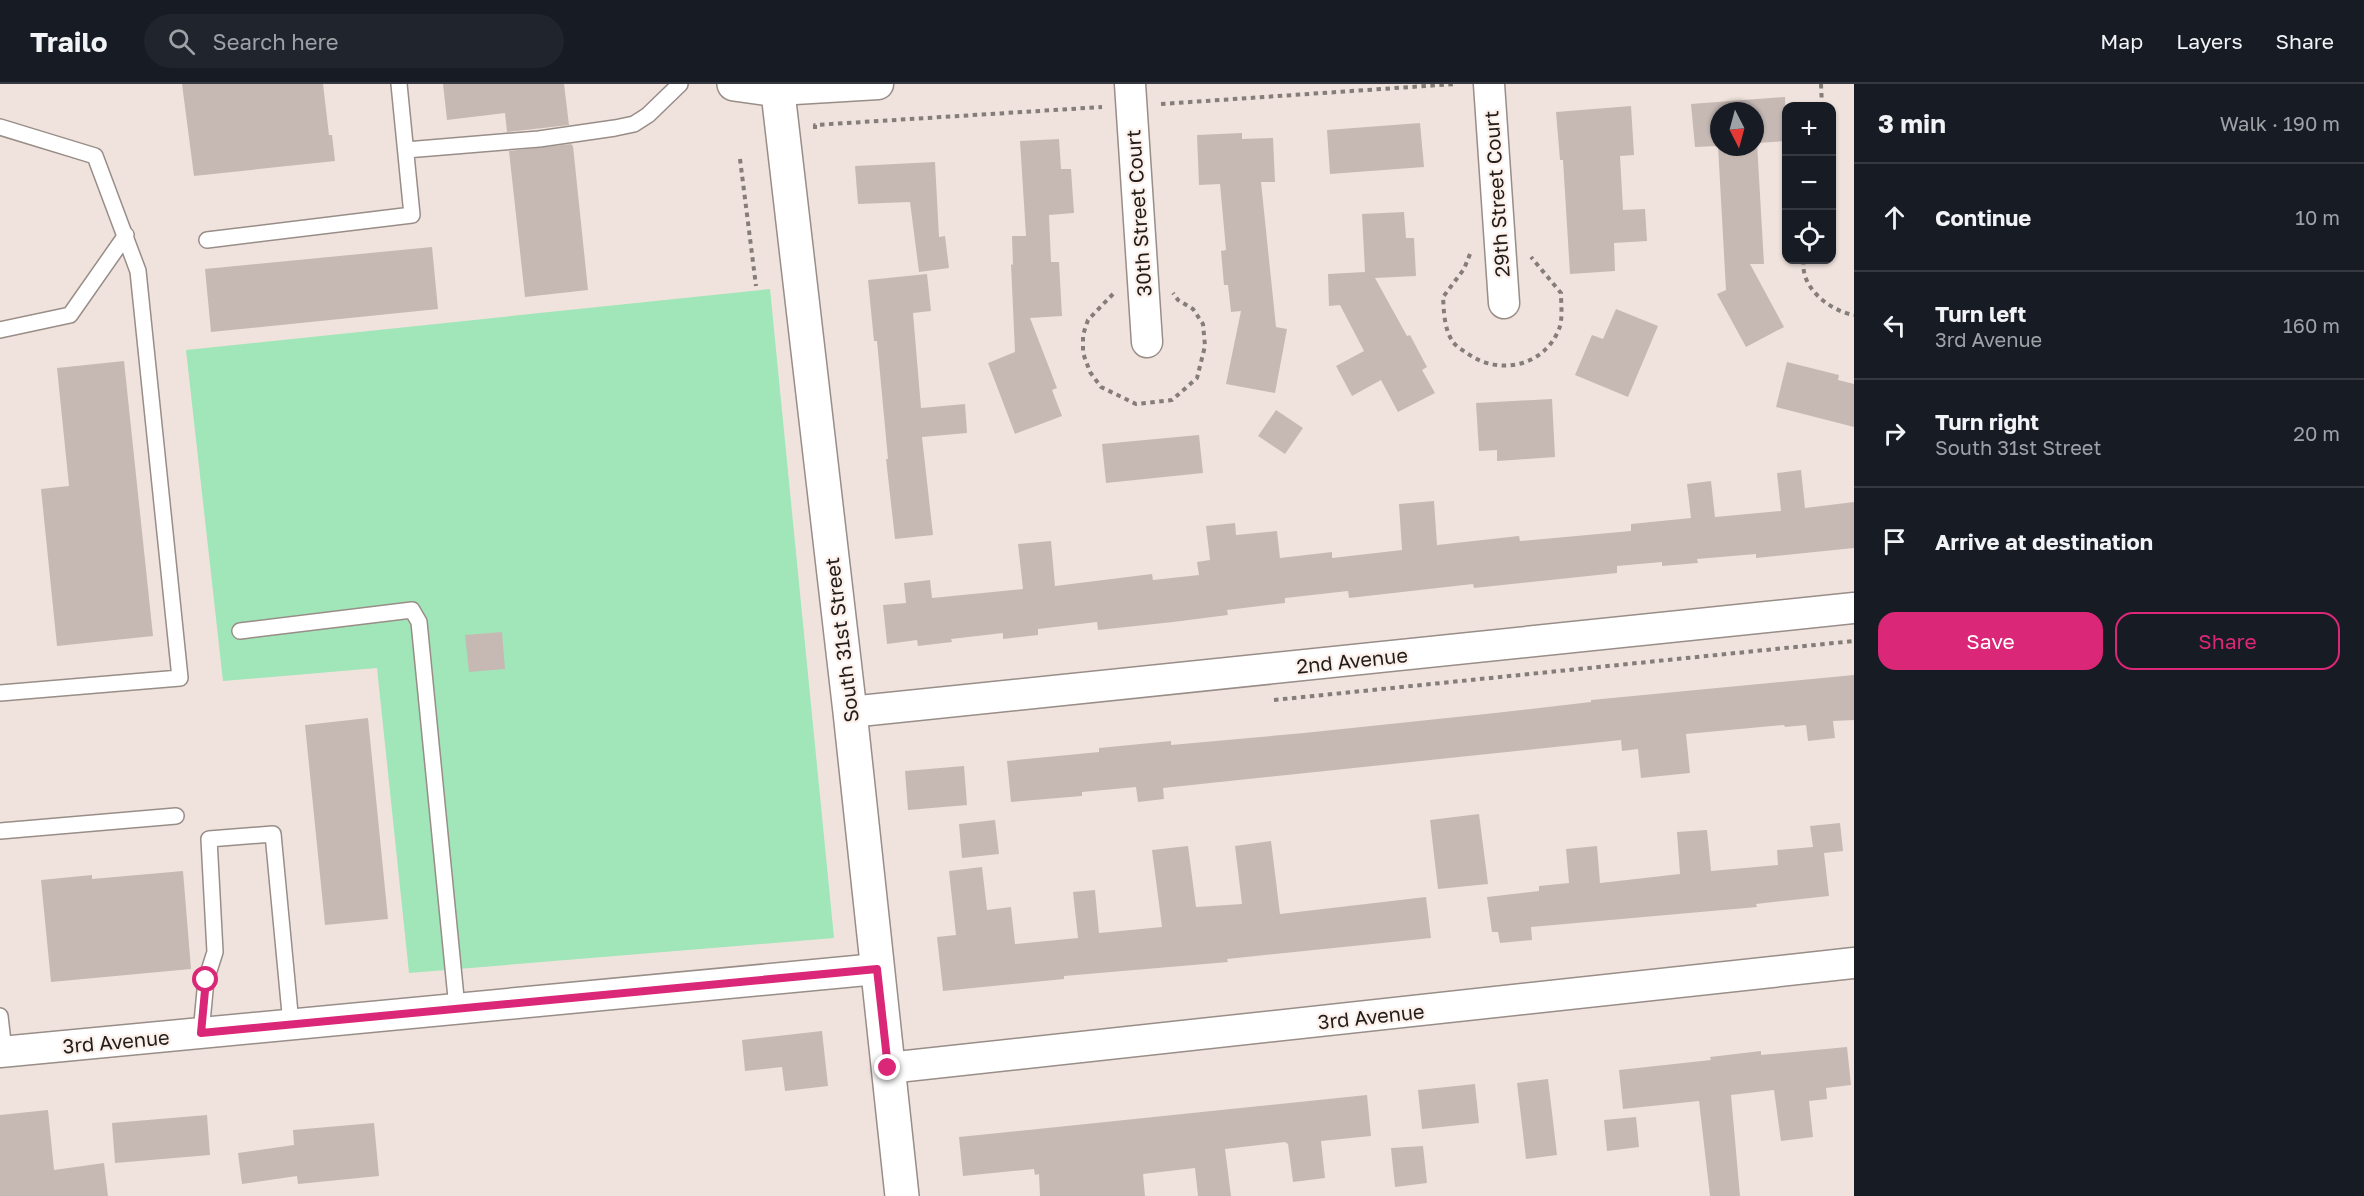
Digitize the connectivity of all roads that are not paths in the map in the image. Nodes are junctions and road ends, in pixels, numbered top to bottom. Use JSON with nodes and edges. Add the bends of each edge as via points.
{"nodes":[{"id":1,"x":399,"y":84,"type":"edge"},
{"id":2,"x":680,"y":84,"type":"edge"},
{"id":3,"x":734,"y":84,"type":"edge"},
{"id":4,"x":878,"y":84,"type":"edge"},
{"id":5,"x":1130,"y":84,"type":"edge"},
{"id":6,"x":1489,"y":84,"type":"edge"},
{"id":7,"x":777,"y":87,"type":"edge"},
{"id":8,"x":0,"y":127,"type":"edge"},
{"id":9,"x":406,"y":150,"type":"junction"},
{"id":10,"x":126,"y":235,"type":"junction"},
{"id":11,"x":207,"y":240,"type":"dead end"},
{"id":12,"x":1504,"y":303,"type":"dead end"},
{"id":13,"x":0,"y":330,"type":"edge"},
{"id":14,"x":1147,"y":342,"type":"dead end"},
{"id":15,"x":1854,"y":608,"type":"edge"},
{"id":16,"x":240,"y":631,"type":"dead end"},
{"id":17,"x":0,"y":693,"type":"edge"},
{"id":18,"x":850,"y":712,"type":"junction"},
{"id":19,"x":176,"y":816,"type":"dead end"},
{"id":20,"x":0,"y":831,"type":"edge"},
{"id":21,"x":1854,"y":963,"type":"edge"},
{"id":22,"x":877,"y":969,"type":"junction"},
{"id":23,"x":457,"y":1008,"type":"junction"},
{"id":24,"x":0,"y":1017,"type":"edge"},
{"id":25,"x":291,"y":1024,"type":"junction"},
{"id":26,"x":201,"y":1033,"type":"junction"},
{"id":27,"x":2,"y":1052,"type":"edge"},
{"id":28,"x":888,"y":1068,"type":"junction"},
{"id":29,"x":902,"y":1196,"type":"edge"}],
"edges":[{"from":1,"to":9,"type":"lane"},
{"from":2,"to":9,"type":"lane","via":[[648,116],[634,124],[539,139]]},
{"from":3,"to":7,"type":"street"},
{"from":4,"to":7,"type":"street"},
{"from":5,"to":14,"type":"street","name":"30th Street Court"},
{"from":6,"to":12,"type":"street","name":"29th Street Court"},
{"from":7,"to":18,"type":"street","name":"South 31st Street"},
{"from":8,"to":10,"type":"lane","via":[[95,156]]},
{"from":9,"to":11,"type":"lane","via":[[412,215]]},
{"from":10,"to":13,"type":"lane","via":[[70,315]]},
{"from":10,"to":17,"type":"lane","via":[[138,272],[180,678]]},
{"from":15,"to":18,"type":"street","name":"2nd Avenue"},
{"from":16,"to":23,"type":"lane","via":[[412,610],[416,616]]},
{"from":18,"to":22,"type":"street","name":"South 31st Street"},
{"from":19,"to":20,"type":"lane"},
{"from":21,"to":28,"type":"street","name":"3rd Avenue"},
{"from":22,"to":23,"type":"street","name":"3rd Avenue"},
{"from":22,"to":28,"type":"street","name":"South 31st Street"},
{"from":23,"to":25,"type":"street","name":"3rd Avenue"},
{"from":24,"to":27,"type":"lane"},
{"from":25,"to":26,"type":"street","name":"3rd Avenue"},
{"from":25,"to":26,"type":"lane","via":[[273,834],[209,838],[215,952],[206,980]]},
{"from":26,"to":27,"type":"street","name":"3rd Avenue"},
{"from":28,"to":29,"type":"street","name":"South 31st Street"}]}
